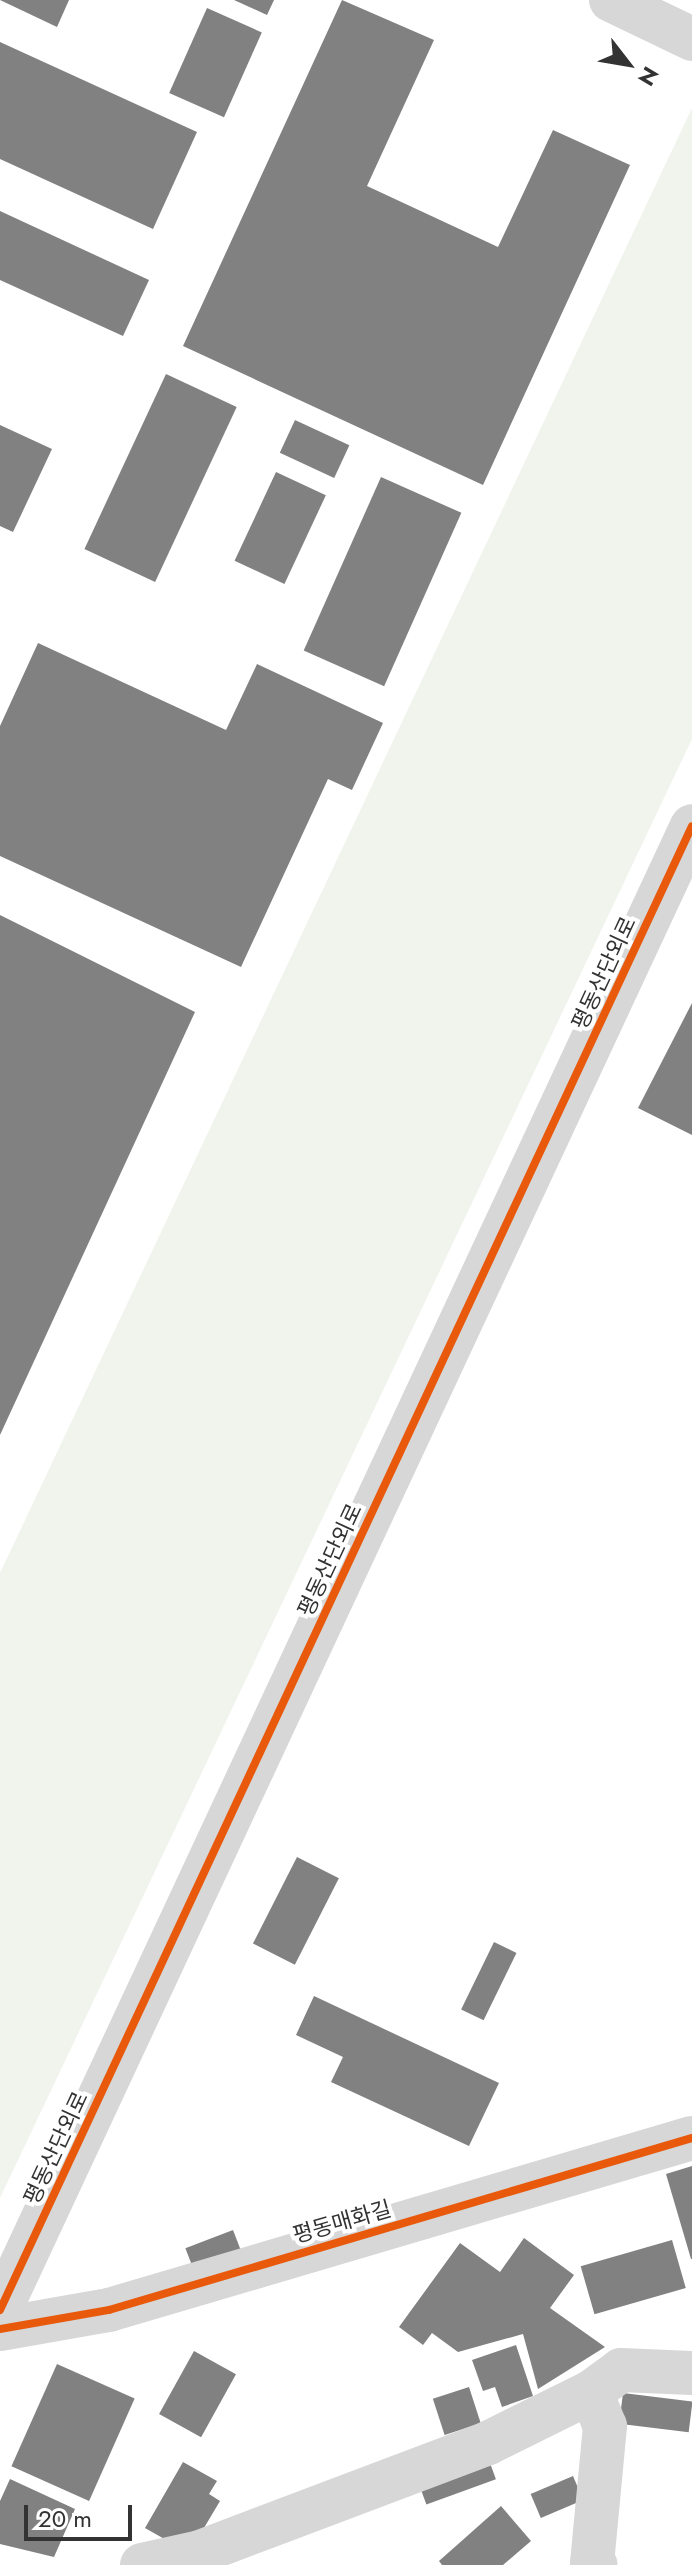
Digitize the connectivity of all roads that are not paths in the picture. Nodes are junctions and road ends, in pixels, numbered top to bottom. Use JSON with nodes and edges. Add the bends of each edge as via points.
{"nodes":[{"id":1,"x":611,"y":0,"type":"edge"},
{"id":2,"x":692,"y":39,"type":"edge"},
{"id":3,"x":692,"y":826,"type":"edge"},
{"id":4,"x":692,"y":2138,"type":"edge"},
{"id":5,"x":0,"y":2310,"type":"edge"},
{"id":6,"x":0,"y":2329,"type":"edge"},
{"id":7,"x":692,"y":2373,"type":"edge"},
{"id":8,"x":591,"y":2392,"type":"junction"},
{"id":9,"x":143,"y":2565,"type":"edge"},
{"id":10,"x":596,"y":2565,"type":"edge"}],
"edges":[{"from":1,"to":2,"type":"street"},
{"from":3,"to":5,"type":"street","name":"평동산단외로"},
{"from":4,"to":6,"type":"street","name":"평동매화길","via":[[109,2310]]},
{"from":7,"to":8,"type":"street","via":[[621,2370]]},
{"from":8,"to":9,"type":"street","via":[[488,2443],[200,2552]]},
{"from":8,"to":10,"type":"street","via":[[605,2426],[592,2563]]}]}
